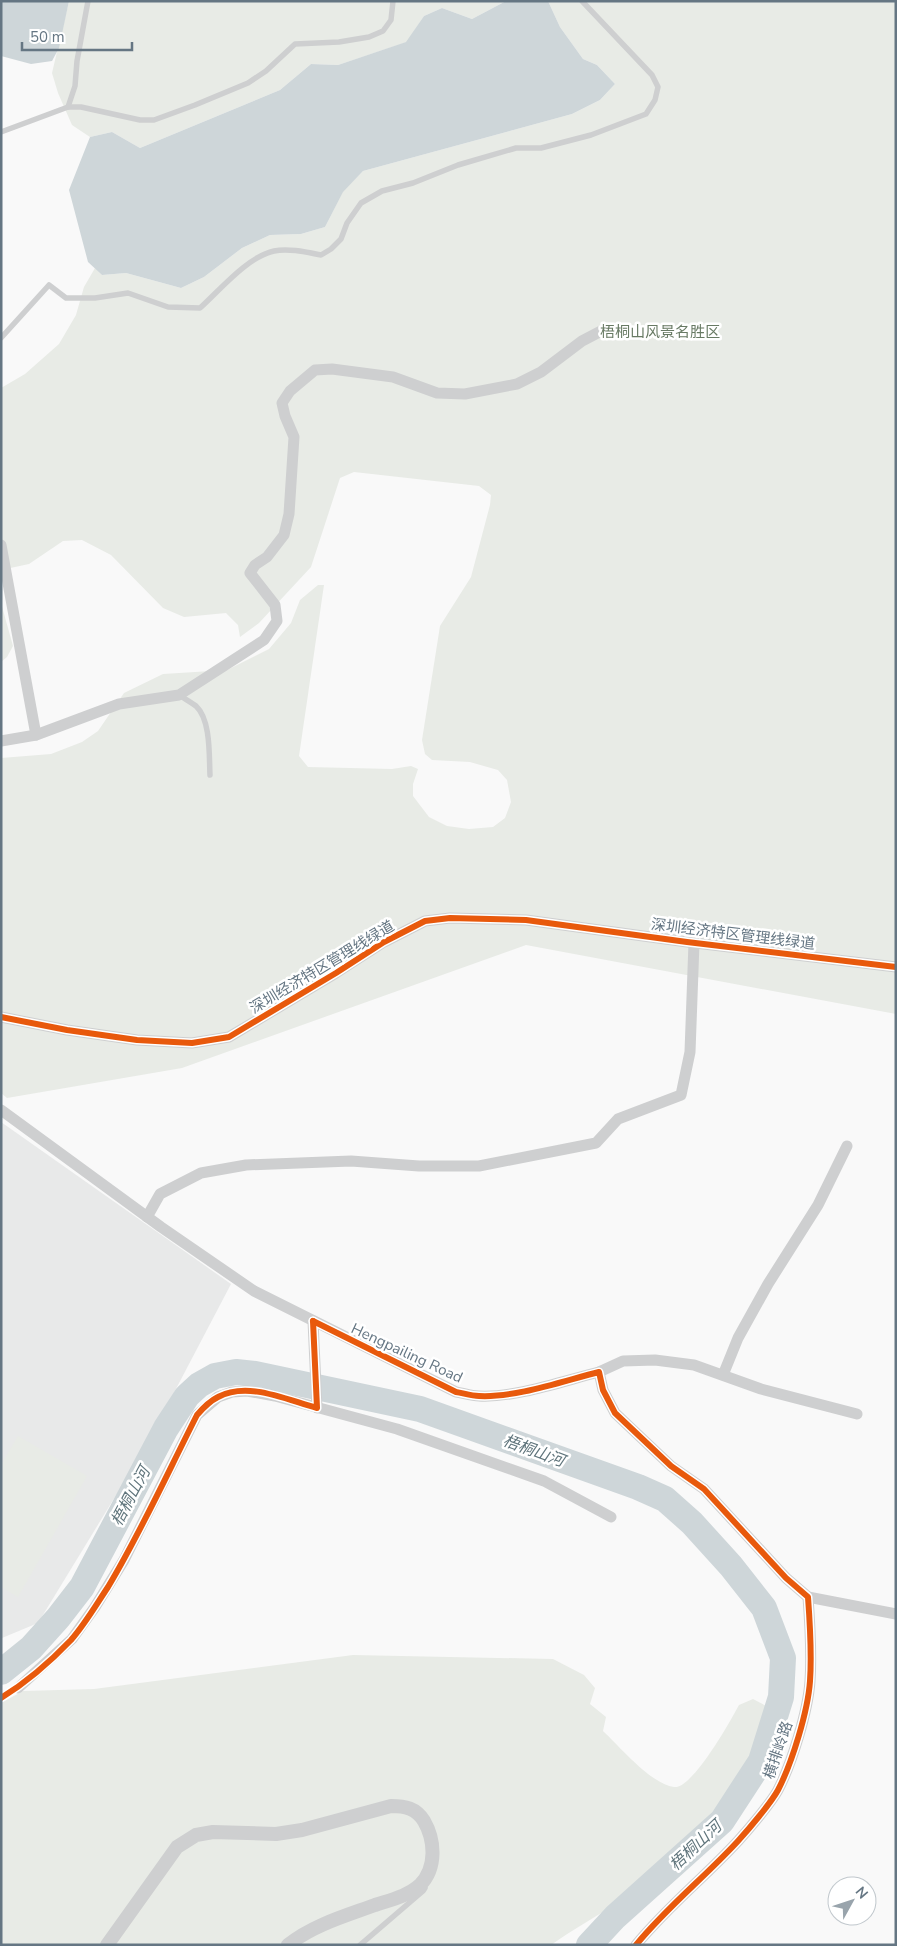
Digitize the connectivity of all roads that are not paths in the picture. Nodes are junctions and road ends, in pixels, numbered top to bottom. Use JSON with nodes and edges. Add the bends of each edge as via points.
{"nodes":[{"id":1,"x":88,"y":1,"type":"edge"},
{"id":2,"x":393,"y":1,"type":"edge"},
{"id":3,"x":582,"y":1,"type":"edge"},
{"id":4,"x":68,"y":107,"type":"junction"},
{"id":5,"x":1,"y":132,"type":"edge"},
{"id":6,"x":605,"y":329,"type":"dead end"},
{"id":7,"x":1,"y":338,"type":"edge"},
{"id":8,"x":1,"y":545,"type":"edge"},
{"id":9,"x":179,"y":695,"type":"junction"},
{"id":10,"x":36,"y":735,"type":"junction"},
{"id":11,"x":1,"y":741,"type":"edge"},
{"id":12,"x":210,"y":775,"type":"dead end"},
{"id":13,"x":694,"y":943,"type":"junction"},
{"id":14,"x":896,"y":967,"type":"edge"},
{"id":15,"x":1,"y":1017,"type":"edge"},
{"id":16,"x":1,"y":1110,"type":"edge"},
{"id":17,"x":847,"y":1146,"type":"dead end"},
{"id":18,"x":148,"y":1217,"type":"junction"},
{"id":19,"x":313,"y":1321,"type":"junction"},
{"id":20,"x":599,"y":1372,"type":"junction"},
{"id":21,"x":723,"y":1375,"type":"junction"},
{"id":22,"x":317,"y":1408,"type":"junction"},
{"id":23,"x":857,"y":1414,"type":"dead end"},
{"id":24,"x":612,"y":1517,"type":"dead end"},
{"id":25,"x":808,"y":1597,"type":"junction"},
{"id":26,"x":896,"y":1614,"type":"edge"},
{"id":27,"x":18,"y":1688,"type":"joint"},
{"id":28,"x":1,"y":1698,"type":"edge"},
{"id":29,"x":432,"y":1862,"type":"junction"},
{"id":30,"x":107,"y":1945,"type":"edge"},
{"id":31,"x":288,"y":1945,"type":"edge"},
{"id":32,"x":360,"y":1945,"type":"edge"},
{"id":33,"x":636,"y":1945,"type":"edge"}],
"edges":[{"from":1,"to":4,"type":"lane","via":[[75,86]]},
{"from":2,"to":4,"type":"lane","via":[[390,20],[383,31],[370,37],[339,42],[295,44],[248,83],[154,120]]},
{"from":3,"to":7,"type":"lane","via":[[652,75],[658,87],[655,100],[646,114],[591,135],[541,148],[516,148],[382,191],[361,204],[347,223],[341,239],[331,249],[321,255],[274,251],[253,260],[200,308],[168,307],[128,293],[66,298],[49,285]]},
{"from":4,"to":5,"type":"lane"},
{"from":6,"to":9,"type":"street","via":[[541,372],[517,384],[465,394],[437,393],[393,377],[332,369],[315,370],[290,391],[282,403],[294,437],[289,514],[284,535],[250,573],[275,605],[277,621],[264,640]]},
{"from":8,"to":10,"type":"street"},
{"from":9,"to":10,"type":"street","via":[[119,704]]},
{"from":9,"to":12,"type":"lane","via":[[197,706],[205,719]]},
{"from":10,"to":11,"type":"street"},
{"from":13,"to":14,"type":"street","name":"深圳经济特区管理线绿道"},
{"from":13,"to":15,"type":"street","name":"深圳经济特区管理线绿道","via":[[526,920],[450,918],[425,921],[384,942],[229,1037],[192,1043],[137,1040]]},
{"from":13,"to":18,"type":"street","via":[[690,1052],[681,1095],[618,1119],[596,1143],[479,1166],[351,1161],[246,1165],[201,1173],[160,1194]]},
{"from":16,"to":18,"type":"street","name":"Hengpailing Road"},
{"from":17,"to":21,"type":"street","via":[[818,1205],[738,1338]]},
{"from":18,"to":19,"type":"street","name":"Hengpailing Road","via":[[254,1291]]},
{"from":19,"to":20,"type":"street","name":"Hengpailing Road","via":[[456,1392],[478,1396],[530,1390]]},
{"from":19,"to":22,"type":"street"},
{"from":20,"to":21,"type":"street","name":"Hengpailing Road","via":[[623,1361],[655,1360],[694,1365]]},
{"from":20,"to":25,"type":"street","via":[[603,1390],[615,1413],[672,1466],[704,1489],[786,1578]]},
{"from":21,"to":23,"type":"street","name":"Hengpailing Road","via":[[761,1389]]},
{"from":22,"to":24,"type":"street","via":[[397,1429],[544,1481]]},
{"from":22,"to":27,"type":"street","via":[[247,1391],[225,1394],[207,1405],[197,1415],[124,1560],[95,1607],[72,1639]]},
{"from":25,"to":26,"type":"street"},
{"from":25,"to":33,"type":"street","name":"横排岭路","via":[[810,1682],[791,1755],[777,1791],[739,1840],[652,1925]]},
{"from":27,"to":28,"type":"lane"},
{"from":29,"to":30,"type":"street","via":[[432,1844],[423,1820],[403,1806],[391,1806],[276,1834],[204,1833],[177,1847]]},
{"from":29,"to":31,"type":"street","via":[[426,1876],[413,1890],[308,1931]]},
{"from":29,"to":32,"type":"lane","via":[[431,1876],[423,1891]]}]}
